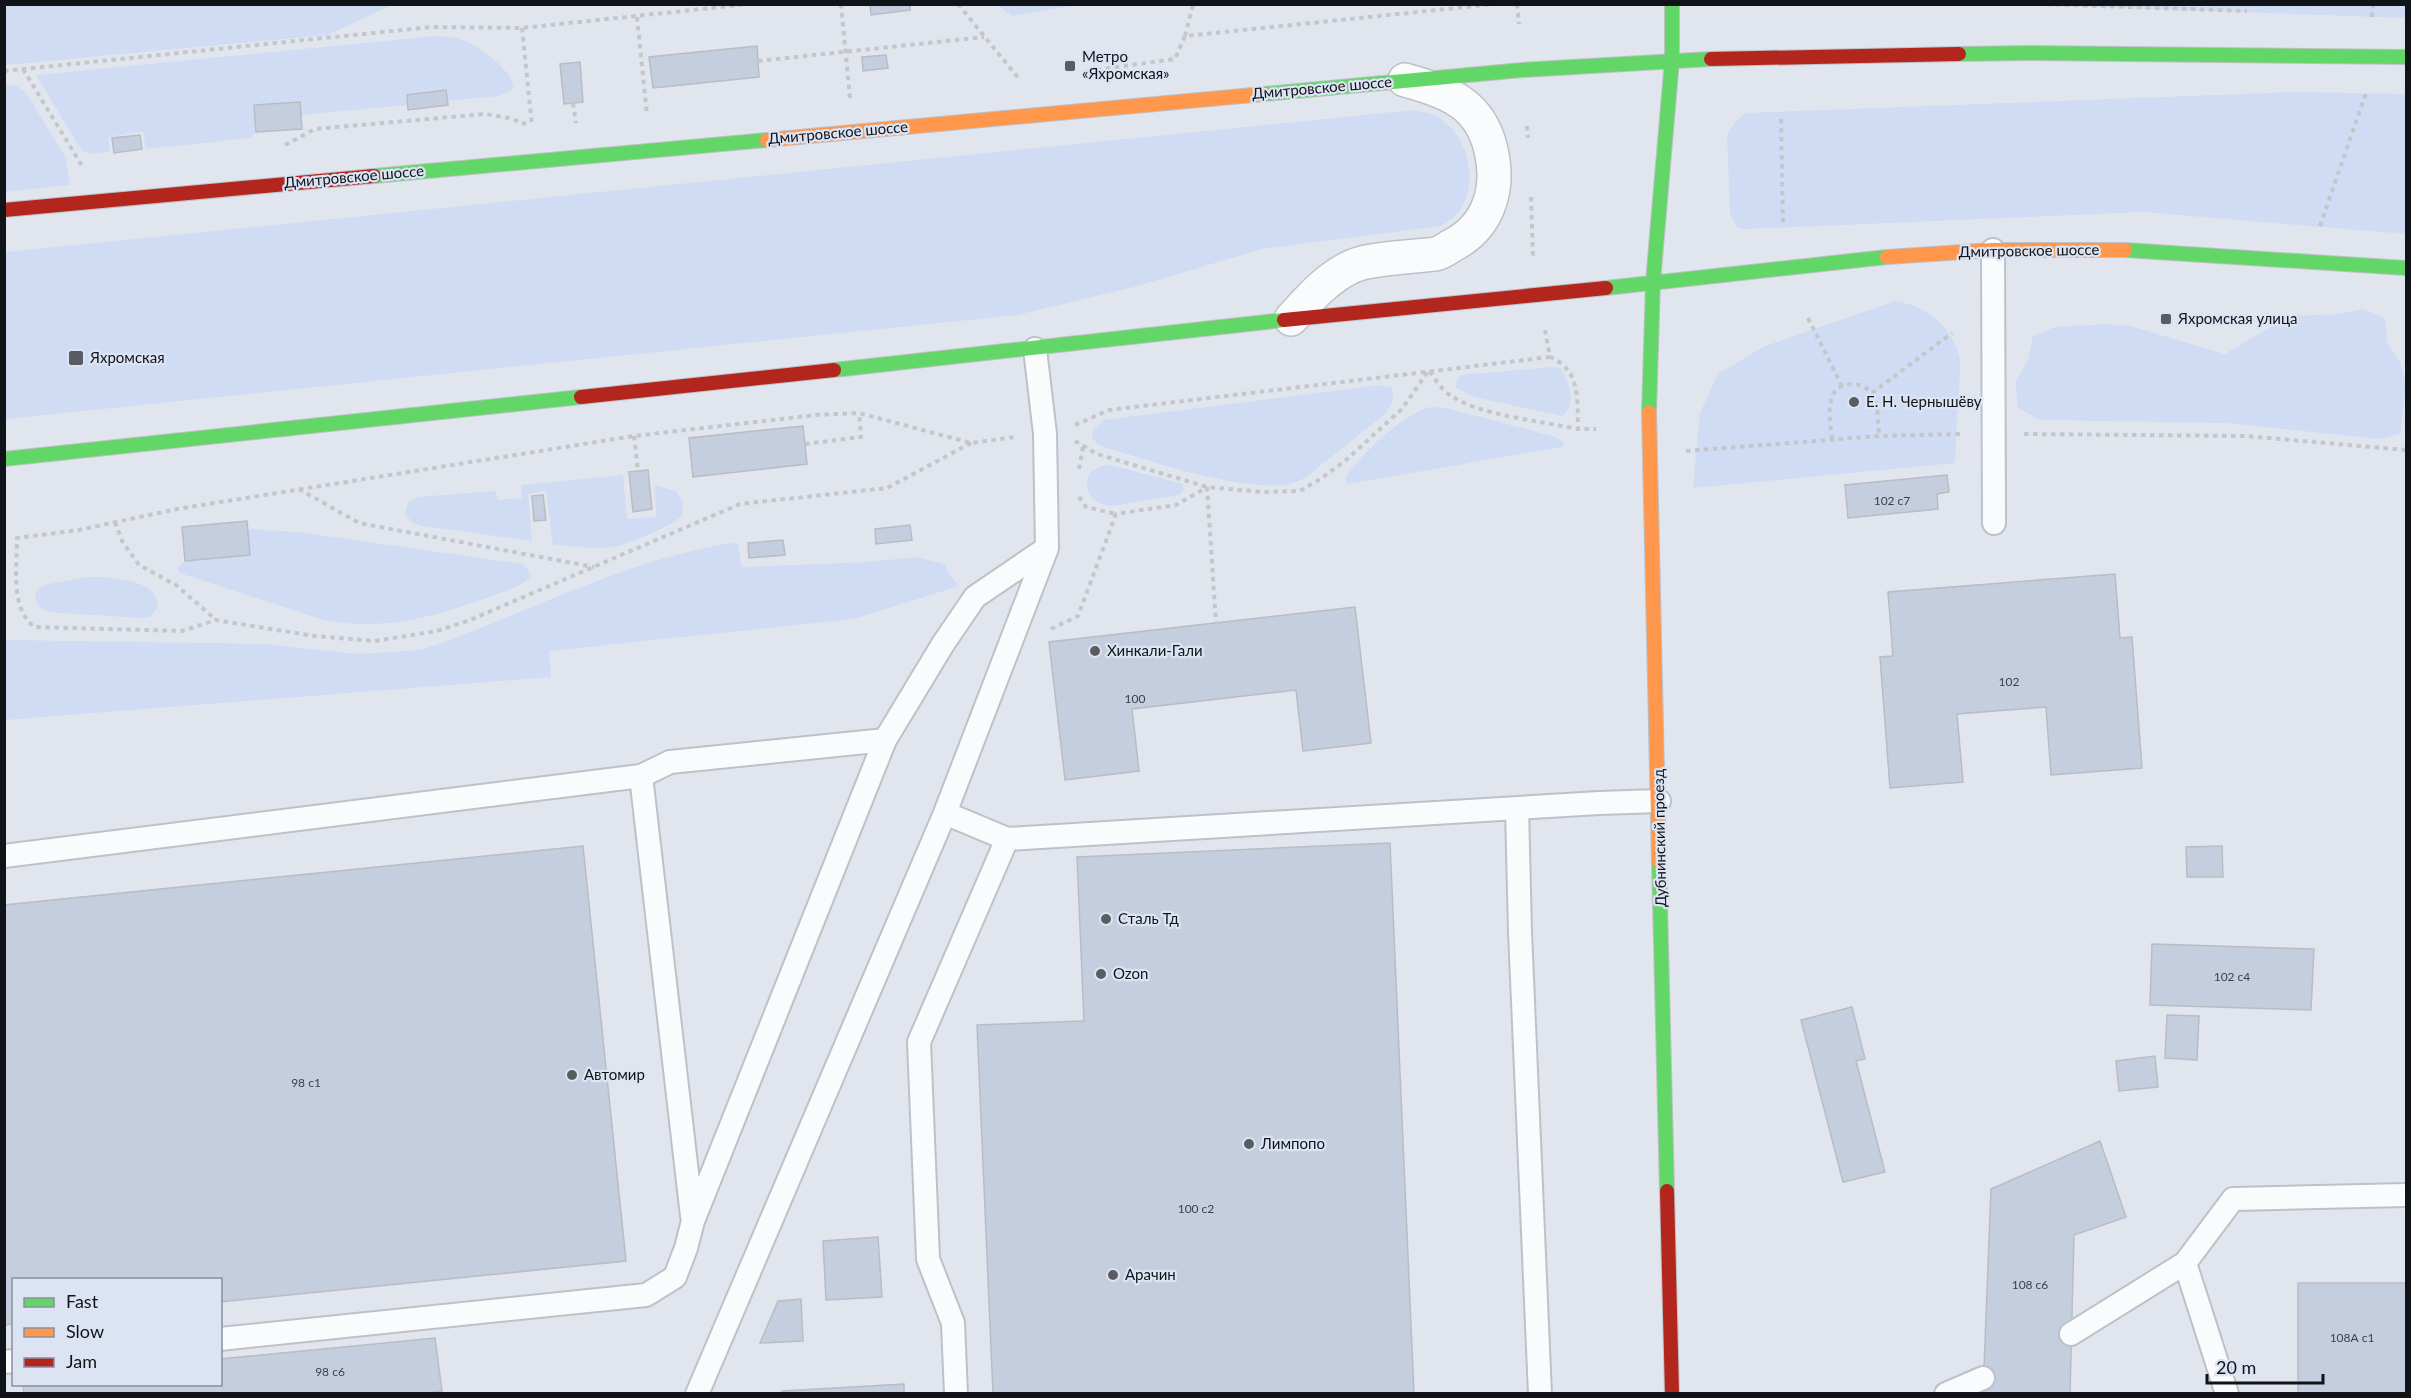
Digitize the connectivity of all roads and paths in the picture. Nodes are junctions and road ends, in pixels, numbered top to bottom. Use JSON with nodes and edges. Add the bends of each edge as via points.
{"nodes":[{"id":1,"x":749,"y":4,"type":"edge"},
{"id":2,"x":841,"y":4,"type":"edge"},
{"id":3,"x":958,"y":4,"type":"edge"},
{"id":4,"x":1193,"y":4,"type":"edge"},
{"id":5,"x":1495,"y":4,"type":"edge"},
{"id":6,"x":1517,"y":4,"type":"edge"},
{"id":7,"x":1672,"y":4,"type":"edge"},
{"id":8,"x":2038,"y":4,"type":"edge"},
{"id":9,"x":2373,"y":4,"type":"edge"},
{"id":10,"x":2075,"y":5,"type":"edge"},
{"id":11,"x":2247,"y":11,"type":"dead end"},
{"id":12,"x":2372,"y":16,"type":"dead end"},
{"id":13,"x":637,"y":17,"type":"junction"},
{"id":14,"x":1519,"y":24,"type":"dead end"},
{"id":15,"x":522,"y":28,"type":"junction"},
{"id":16,"x":1185,"y":36,"type":"junction"},
{"id":17,"x":984,"y":37,"type":"junction"},
{"id":18,"x":846,"y":52,"type":"junction"},
{"id":19,"x":2406,"y":57,"type":"edge"},
{"id":20,"x":1672,"y":60,"type":"junction"},
{"id":21,"x":758,"y":61,"type":"dead end"},
{"id":22,"x":22,"y":69,"type":"junction"},
{"id":23,"x":4,"y":71,"type":"edge"},
{"id":24,"x":1086,"y":71,"type":"dead end"},
{"id":25,"x":1030,"y":78,"type":"dead end"},
{"id":26,"x":1019,"y":80,"type":"junction"},
{"id":27,"x":1008,"y":81,"type":"dead end"},
{"id":28,"x":1404,"y":81,"type":"junction"},
{"id":29,"x":2367,"y":93,"type":"dead end"},
{"id":30,"x":862,"y":97,"type":"dead end"},
{"id":31,"x":850,"y":98,"type":"junction"},
{"id":32,"x":839,"y":99,"type":"dead end"},
{"id":33,"x":573,"y":103,"type":"dead end"},
{"id":34,"x":647,"y":118,"type":"dead end"},
{"id":35,"x":1781,"y":119,"type":"dead end"},
{"id":36,"x":588,"y":124,"type":"dead end"},
{"id":37,"x":532,"y":126,"type":"junction"},
{"id":38,"x":543,"y":127,"type":"dead end"},
{"id":39,"x":278,"y":149,"type":"dead end"},
{"id":40,"x":83,"y":168,"type":"dead end"},
{"id":41,"x":4,"y":210,"type":"edge"},
{"id":42,"x":1783,"y":224,"type":"dead end"},
{"id":43,"x":2320,"y":227,"type":"dead end"},
{"id":44,"x":1993,"y":250,"type":"junction"},
{"id":45,"x":2406,"y":268,"type":"edge"},
{"id":46,"x":1653,"y":282,"type":"junction"},
{"id":47,"x":1808,"y":318,"type":"dead end"},
{"id":48,"x":1291,"y":319,"type":"junction"},
{"id":49,"x":1544,"y":329,"type":"dead end"},
{"id":50,"x":1952,"y":333,"type":"dead end"},
{"id":51,"x":1035,"y":349,"type":"junction"},
{"id":52,"x":1550,"y":357,"type":"junction"},
{"id":53,"x":1429,"y":370,"type":"junction"},
{"id":54,"x":1842,"y":386,"type":"junction"},
{"id":55,"x":1872,"y":393,"type":"junction"},
{"id":56,"x":859,"y":413,"type":"junction"},
{"id":57,"x":1070,"y":428,"type":"dead end"},
{"id":58,"x":1578,"y":429,"type":"junction"},
{"id":59,"x":1596,"y":429,"type":"dead end"},
{"id":60,"x":1994,"y":434,"type":"junction"},
{"id":61,"x":634,"y":436,"type":"junction"},
{"id":62,"x":1016,"y":436,"type":"dead end"},
{"id":63,"x":1879,"y":436,"type":"junction"},
{"id":64,"x":1069,"y":437,"type":"dead end"},
{"id":65,"x":1832,"y":440,"type":"junction"},
{"id":66,"x":971,"y":442,"type":"junction"},
{"id":67,"x":805,"y":444,"type":"dead end"},
{"id":68,"x":1083,"y":446,"type":"junction"},
{"id":69,"x":2406,"y":450,"type":"edge"},
{"id":70,"x":1682,"y":451,"type":"dead end"},
{"id":71,"x":4,"y":459,"type":"edge"},
{"id":72,"x":638,"y":471,"type":"dead end"},
{"id":73,"x":1078,"y":476,"type":"dead end"},
{"id":74,"x":1078,"y":487,"type":"dead end"},
{"id":75,"x":1208,"y":487,"type":"junction"},
{"id":76,"x":299,"y":489,"type":"junction"},
{"id":77,"x":1116,"y":514,"type":"dead end"},
{"id":78,"x":115,"y":522,"type":"junction"},
{"id":79,"x":1994,"y":523,"type":"dead end"},
{"id":80,"x":1047,"y":548,"type":"junction"},
{"id":81,"x":594,"y":567,"type":"junction"},
{"id":82,"x":216,"y":620,"type":"junction"},
{"id":83,"x":1216,"y":623,"type":"dead end"},
{"id":84,"x":885,"y":740,"type":"junction"},
{"id":85,"x":641,"y":776,"type":"junction"},
{"id":86,"x":1659,"y":801,"type":"junction"},
{"id":87,"x":1517,"y":809,"type":"junction"},
{"id":88,"x":945,"y":813,"type":"junction"},
{"id":89,"x":1007,"y":839,"type":"junction"},
{"id":90,"x":4,"y":856,"type":"edge"},
{"id":91,"x":2406,"y":1195,"type":"edge"},
{"id":92,"x":693,"y":1221,"type":"junction"},
{"id":93,"x":2185,"y":1263,"type":"junction"},
{"id":94,"x":2071,"y":1334,"type":"dead end"},
{"id":95,"x":222,"y":1339,"type":"edge"},
{"id":96,"x":1983,"y":1378,"type":"dead end"},
{"id":97,"x":697,"y":1394,"type":"edge"},
{"id":98,"x":956,"y":1394,"type":"edge"},
{"id":99,"x":1540,"y":1394,"type":"edge"},
{"id":100,"x":1672,"y":1394,"type":"edge"},
{"id":101,"x":1946,"y":1394,"type":"edge"},
{"id":102,"x":2227,"y":1394,"type":"edge"}],
"edges":[{"from":1,"to":13,"type":"path"},
{"from":2,"to":18,"type":"path"},
{"from":3,"to":17,"type":"path"},
{"from":4,"to":16,"type":"path"},
{"from":5,"to":16,"type":"path"},
{"from":6,"to":14,"type":"path"},
{"from":7,"to":20,"type":"main road"},
{"from":8,"to":10,"type":"path"},
{"from":9,"to":12,"type":"path"},
{"from":10,"to":11,"type":"path"},
{"from":13,"to":15,"type":"path"},
{"from":13,"to":34,"type":"path"},
{"from":15,"to":22,"type":"path","via":[[431,27]]},
{"from":15,"to":37,"type":"path"},
{"from":16,"to":24,"type":"path","via":[[1175,59]]},
{"from":17,"to":18,"type":"path"},
{"from":17,"to":26,"type":"path"},
{"from":18,"to":21,"type":"path"},
{"from":18,"to":31,"type":"path"},
{"from":19,"to":20,"type":"main road","name":"Дмитровское шоссе","via":[[2029,53]]},
{"from":20,"to":28,"type":"main road","name":"Дмитровское шоссе"},
{"from":20,"to":46,"type":"main road"},
{"from":22,"to":23,"type":"path"},
{"from":22,"to":40,"type":"path"},
{"from":25,"to":26,"type":"path"},
{"from":26,"to":27,"type":"path"},
{"from":28,"to":41,"type":"main road","name":"Дмитровское шоссе"},
{"from":28,"to":48,"type":"street","via":[[1462,101],[1476,114],[1488,136],[1495,165],[1486,217],[1459,243],[1438,253],[1354,265],[1316,291]]},
{"from":29,"to":43,"type":"path"},
{"from":30,"to":31,"type":"path"},
{"from":31,"to":32,"type":"path"},
{"from":33,"to":36,"type":"path","via":[[576,125]]},
{"from":35,"to":42,"type":"path"},
{"from":37,"to":38,"type":"path"},
{"from":37,"to":39,"type":"path","via":[[485,114],[315,129]]},
{"from":44,"to":45,"type":"main road","name":"Дмитровское шоссе","via":[[2137,250]]},
{"from":44,"to":46,"type":"main road","name":"Дмитровское шоссе"},
{"from":44,"to":60,"type":"lane"},
{"from":46,"to":48,"type":"main road","name":"Дмитровское шоссе"},
{"from":46,"to":86,"type":"main road","name":"Дубнинский проезд","via":[[1649,428]]},
{"from":47,"to":54,"type":"path"},
{"from":48,"to":51,"type":"main road","name":"Дмитровское шоссе"},
{"from":49,"to":52,"type":"path"},
{"from":50,"to":55,"type":"path"},
{"from":51,"to":71,"type":"main road","name":"Дмитровское шоссе"},
{"from":51,"to":80,"type":"lane","via":[[1045,434]]},
{"from":52,"to":53,"type":"path"},
{"from":52,"to":58,"type":"path","via":[[1571,371]]},
{"from":53,"to":57,"type":"path","via":[[1109,410]]},
{"from":53,"to":58,"type":"path","via":[[1450,395],[1473,406]]},
{"from":53,"to":75,"type":"path","via":[[1402,409],[1346,460],[1300,491]]},
{"from":54,"to":55,"type":"path","via":[[1858,384]]},
{"from":54,"to":65,"type":"path","via":[[1830,398]]},
{"from":55,"to":63,"type":"path"},
{"from":56,"to":61,"type":"path"},
{"from":56,"to":66,"type":"path"},
{"from":56,"to":67,"type":"path","via":[[861,437]]},
{"from":58,"to":59,"type":"path"},
{"from":60,"to":63,"type":"path"},
{"from":60,"to":69,"type":"path","via":[[2245,436]]},
{"from":60,"to":79,"type":"lane"},
{"from":61,"to":72,"type":"path"},
{"from":61,"to":76,"type":"path"},
{"from":62,"to":66,"type":"path"},
{"from":63,"to":65,"type":"path"},
{"from":64,"to":68,"type":"path"},
{"from":65,"to":70,"type":"path"},
{"from":66,"to":81,"type":"path","via":[[887,488],[740,504]]},
{"from":68,"to":73,"type":"path"},
{"from":68,"to":75,"type":"path","via":[[1097,454]]},
{"from":74,"to":77,"type":"path","via":[[1079,498],[1086,507]]},
{"from":75,"to":83,"type":"path"},
{"from":76,"to":78,"type":"path"},
{"from":76,"to":81,"type":"path","via":[[358,523]]},
{"from":78,"to":82,"type":"path","via":[[122,541],[139,565],[176,585]]},
{"from":78,"to":82,"type":"path","via":[[17,538],[20,609],[25,620],[34,627],[182,631]]},
{"from":80,"to":84,"type":"lane","via":[[975,597]]},
{"from":80,"to":88,"type":"lane"},
{"from":81,"to":82,"type":"path","via":[[470,620],[398,638],[344,639]]},
{"from":84,"to":85,"type":"lane","via":[[670,762]]},
{"from":84,"to":92,"type":"lane"},
{"from":85,"to":90,"type":"lane"},
{"from":85,"to":92,"type":"lane"},
{"from":86,"to":87,"type":"lane"},
{"from":86,"to":100,"type":"main road","name":"Дубнинский проезд"},
{"from":87,"to":89,"type":"lane"},
{"from":87,"to":99,"type":"lane"},
{"from":88,"to":89,"type":"lane"},
{"from":88,"to":97,"type":"lane"},
{"from":89,"to":98,"type":"lane","via":[[919,1042],[928,1259],[952,1323]]},
{"from":91,"to":93,"type":"lane","via":[[2234,1200]]},
{"from":92,"to":95,"type":"lane","via":[[675,1277],[646,1295]]},
{"from":93,"to":94,"type":"lane"},
{"from":93,"to":102,"type":"lane"},
{"from":96,"to":101,"type":"lane"}]}
